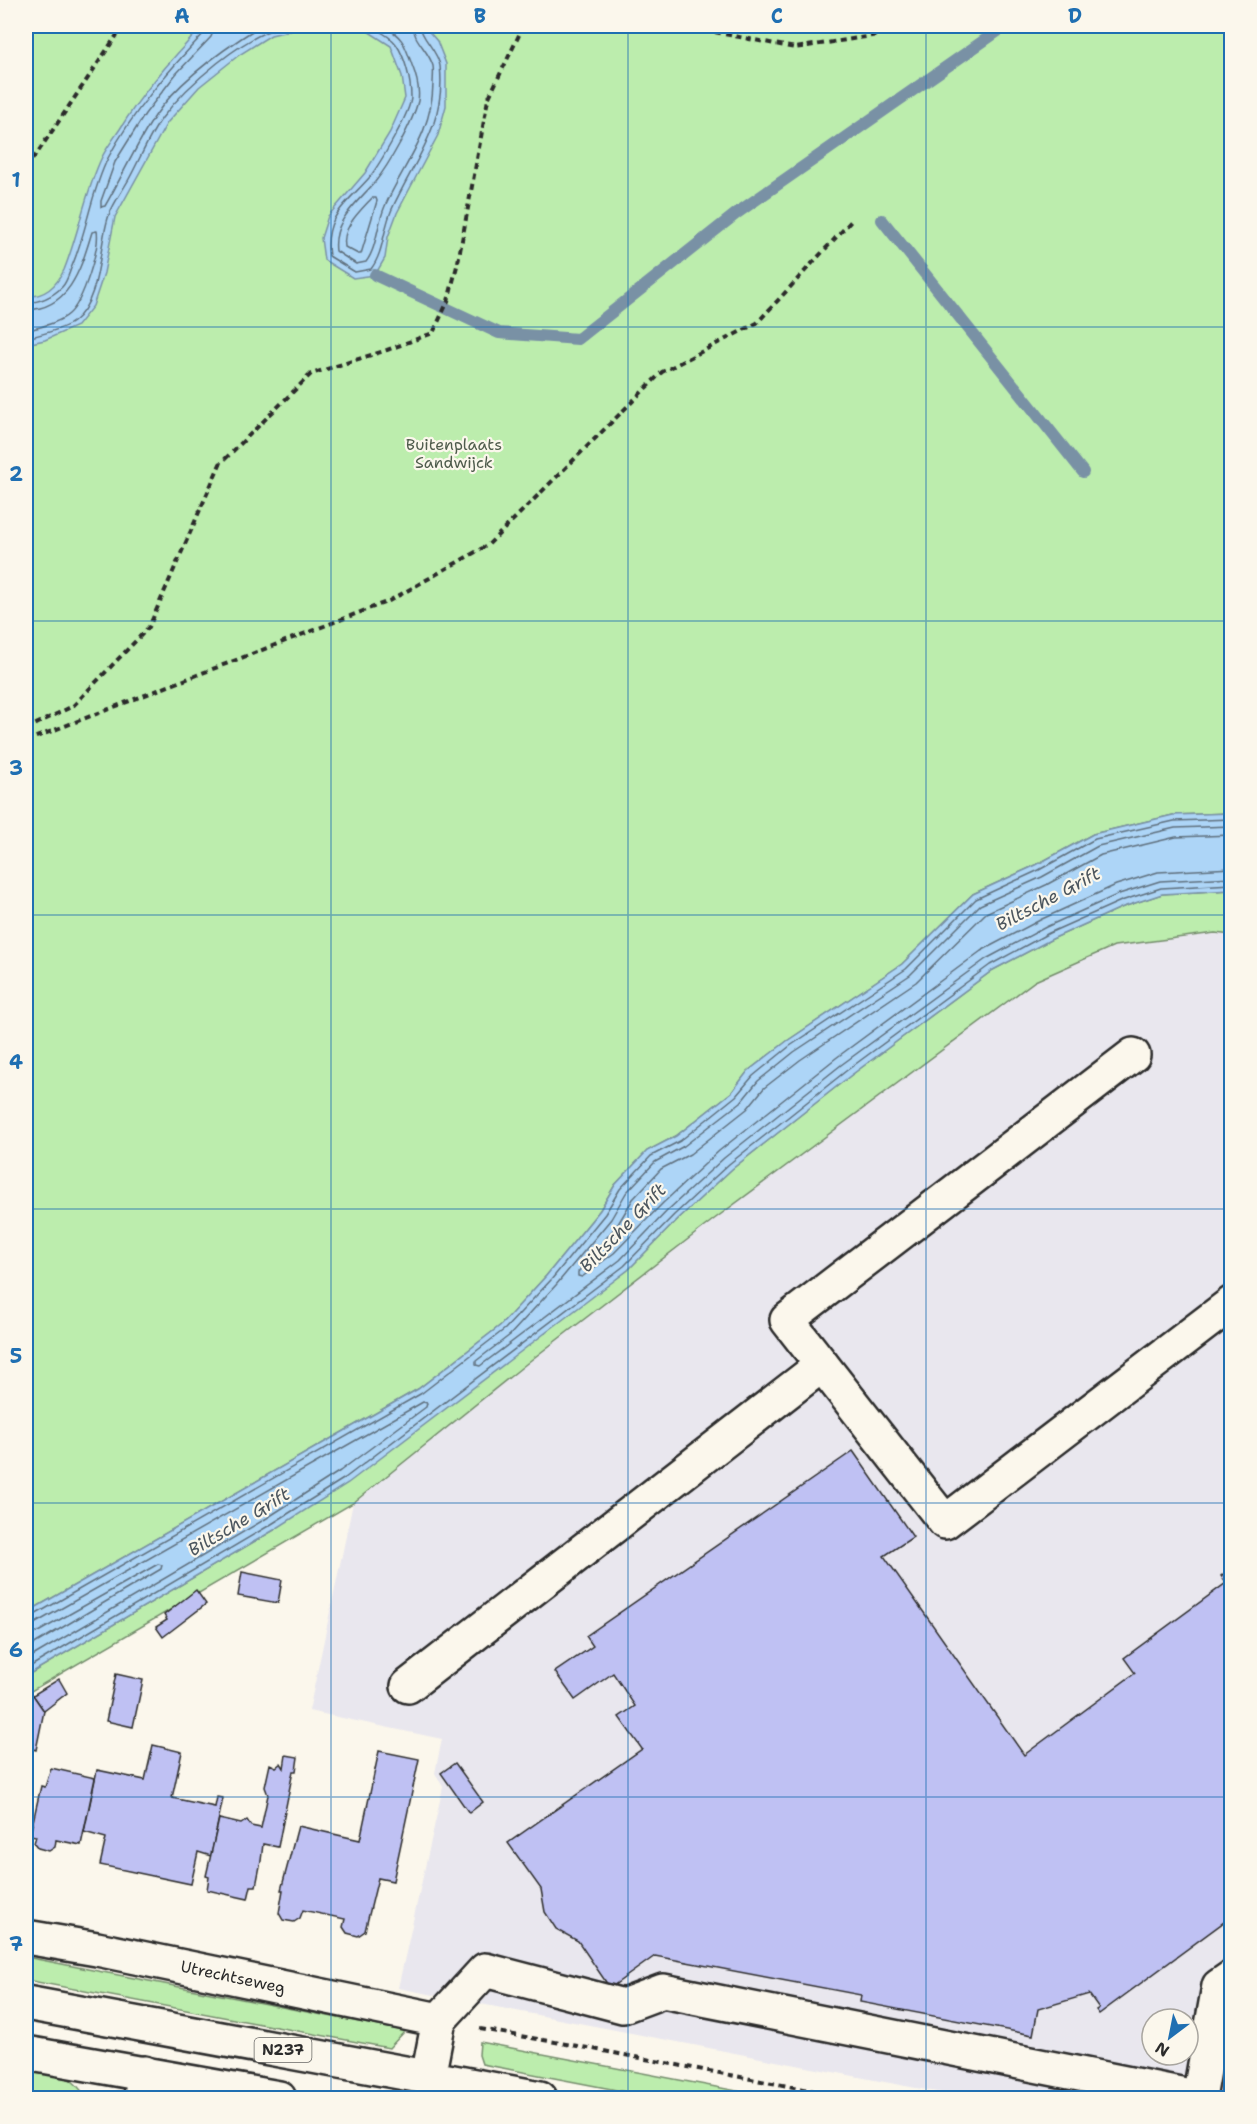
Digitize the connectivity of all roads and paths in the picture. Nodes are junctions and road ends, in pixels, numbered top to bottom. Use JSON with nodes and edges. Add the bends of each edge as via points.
{"nodes":[{"id":1,"x":123,"y":26,"type":"edge"},
{"id":2,"x":532,"y":26,"type":"edge"},
{"id":3,"x":684,"y":26,"type":"edge"},
{"id":4,"x":878,"y":26,"type":"edge"},
{"id":5,"x":26,"y":168,"type":"edge"},
{"id":6,"x":853,"y":219,"type":"dead end"},
{"id":7,"x":26,"y":729,"type":"edge"},
{"id":8,"x":26,"y":741,"type":"edge"},
{"id":9,"x":1133,"y":1055,"type":"dead end"},
{"id":10,"x":1232,"y":1303,"type":"edge"},
{"id":11,"x":822,"y":1365,"type":"junction"},
{"id":12,"x":408,"y":1686,"type":"dead end"},
{"id":13,"x":26,"y":1937,"type":"edge"},
{"id":14,"x":1232,"y":1977,"type":"edge"},
{"id":15,"x":26,"y":2003,"type":"edge"},
{"id":16,"x":439,"y":2020,"type":"junction"},
{"id":17,"x":26,"y":2053,"type":"edge"},
{"id":18,"x":428,"y":2077,"type":"junction"},
{"id":19,"x":143,"y":2086,"type":"edge"},
{"id":20,"x":279,"y":2098,"type":"edge"},
{"id":21,"x":540,"y":2098,"type":"edge"},
{"id":22,"x":851,"y":2098,"type":"edge"},
{"id":23,"x":1200,"y":2098,"type":"edge"}],
"edges":[{"from":1,"to":5,"type":"path"},
{"from":2,"to":7,"type":"path","via":[[522,29],[488,99],[458,262],[448,301],[434,333],[311,374],[220,464],[149,627],[73,706]]},
{"from":3,"to":4,"type":"path","via":[[795,48],[878,36]]},
{"from":6,"to":8,"type":"path","via":[[757,323],[662,372],[488,545],[389,601]]},
{"from":9,"to":11,"type":"main road","via":[[787,1320]]},
{"from":10,"to":11,"type":"main road","via":[[945,1522]]},
{"from":11,"to":12,"type":"main road"},
{"from":13,"to":16,"type":"main road","name":"Utrechtseweg"},
{"from":14,"to":23,"type":"main road","via":[[1219,1986]]},
{"from":15,"to":18,"type":"main road","number":"N237"},
{"from":16,"to":18,"type":"main road"},
{"from":16,"to":22,"type":"path"},
{"from":16,"to":23,"type":"main road","via":[[485,1970],[623,2006],[663,1991]]},
{"from":17,"to":19,"type":"main road"},
{"from":18,"to":21,"type":"main road","number":"N237"},
{"from":19,"to":20,"type":"main road"}]}
